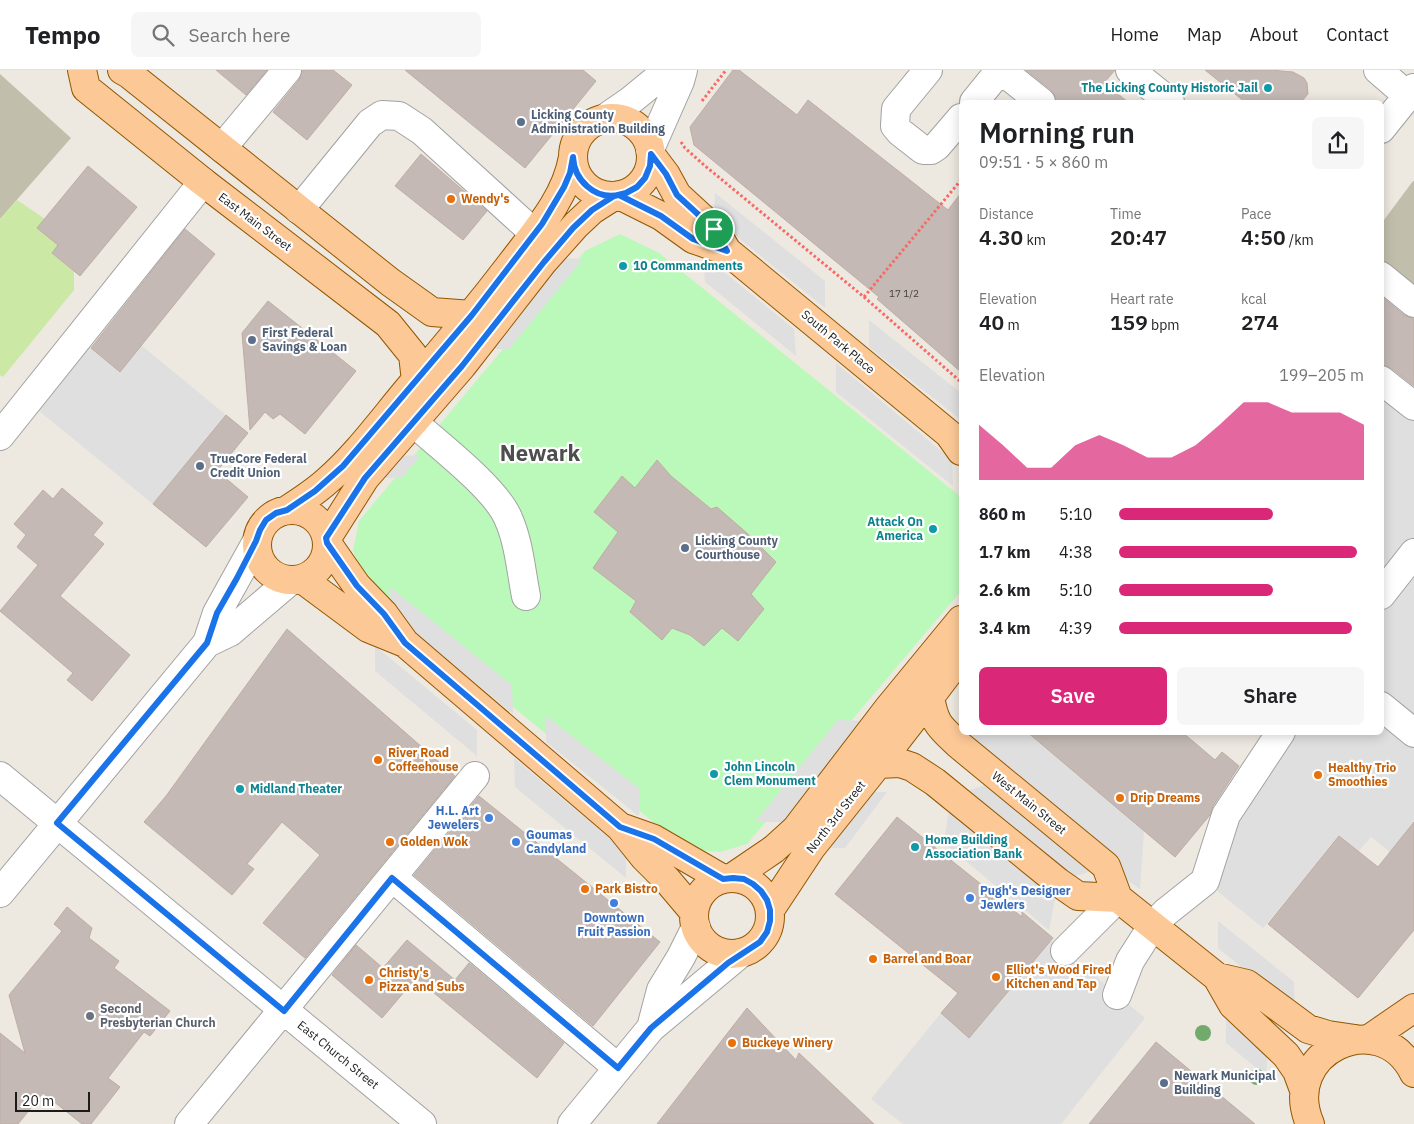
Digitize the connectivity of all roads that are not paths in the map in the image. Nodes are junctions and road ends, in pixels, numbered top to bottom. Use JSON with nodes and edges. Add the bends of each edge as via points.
{"nodes":[{"id":1,"x":82,"y":70,"type":"edge"},
{"id":2,"x":122,"y":70,"type":"edge"},
{"id":3,"x":287,"y":70,"type":"edge"},
{"id":4,"x":668,"y":70,"type":"edge"},
{"id":5,"x":682,"y":70,"type":"edge"},
{"id":6,"x":928,"y":70,"type":"edge"},
{"id":7,"x":1001,"y":70,"type":"edge"},
{"id":8,"x":1130,"y":70,"type":"edge"},
{"id":9,"x":1378,"y":70,"type":"edge"},
{"id":10,"x":1411,"y":92,"type":"edge"},
{"id":11,"x":976,"y":100,"type":"edge"},
{"id":12,"x":1038,"y":100,"type":"edge"},
{"id":13,"x":1168,"y":100,"type":"edge"},
{"id":14,"x":604,"y":119,"type":"junction"},
{"id":15,"x":959,"y":120,"type":"edge"},
{"id":16,"x":1384,"y":125,"type":"edge"},
{"id":17,"x":222,"y":148,"type":"junction"},
{"id":18,"x":650,"y":151,"type":"junction"},
{"id":19,"x":573,"y":157,"type":"junction"},
{"id":20,"x":203,"y":182,"type":"junction"},
{"id":21,"x":608,"y":200,"type":"junction"},
{"id":22,"x":300,"y":210,"type":"junction"},
{"id":23,"x":534,"y":233,"type":"junction"},
{"id":24,"x":727,"y":251,"type":"junction"},
{"id":25,"x":1384,"y":278,"type":"edge"},
{"id":26,"x":1414,"y":303,"type":"edge"},
{"id":27,"x":472,"y":315,"type":"junction"},
{"id":28,"x":416,"y":381,"type":"junction"},
{"id":29,"x":1384,"y":382,"type":"edge"},
{"id":30,"x":1414,"y":406,"type":"edge"},
{"id":31,"x":414,"y":423,"type":"junction"},
{"id":32,"x":0,"y":436,"type":"edge"},
{"id":33,"x":957,"y":441,"type":"edge"},
{"id":34,"x":287,"y":510,"type":"junction"},
{"id":35,"x":331,"y":533,"type":"junction"},
{"id":36,"x":256,"y":541,"type":"junction"},
{"id":37,"x":1414,"y":553,"type":"edge"},
{"id":38,"x":296,"y":580,"type":"junction"},
{"id":39,"x":1384,"y":591,"type":"edge"},
{"id":40,"x":526,"y":596,"type":"dead end"},
{"id":41,"x":959,"y":623,"type":"edge"},
{"id":42,"x":207,"y":643,"type":"junction"},
{"id":43,"x":405,"y":643,"type":"junction"},
{"id":44,"x":959,"y":659,"type":"edge"},
{"id":45,"x":931,"y":705,"type":"junction"},
{"id":46,"x":1384,"y":708,"type":"edge"},
{"id":47,"x":897,"y":718,"type":"junction"},
{"id":48,"x":1414,"y":733,"type":"edge"},
{"id":49,"x":1279,"y":735,"type":"edge"},
{"id":50,"x":878,"y":764,"type":"junction"},
{"id":51,"x":0,"y":776,"type":"edge"},
{"id":52,"x":475,"y":776,"type":"dead end"},
{"id":53,"x":57,"y":823,"type":"junction"},
{"id":54,"x":620,"y":827,"type":"junction"},
{"id":55,"x":392,"y":878,"type":"junction"},
{"id":56,"x":728,"y":878,"type":"junction"},
{"id":57,"x":0,"y":893,"type":"edge"},
{"id":58,"x":1118,"y":898,"type":"junction"},
{"id":59,"x":770,"y":910,"type":"junction"},
{"id":60,"x":695,"y":919,"type":"junction"},
{"id":61,"x":1153,"y":925,"type":"junction"},
{"id":62,"x":1065,"y":951,"type":"dead end"},
{"id":63,"x":741,"y":953,"type":"junction"},
{"id":64,"x":1217,"y":976,"type":"junction"},
{"id":65,"x":1117,"y":995,"type":"dead end"},
{"id":66,"x":1414,"y":1008,"type":"edge"},
{"id":67,"x":284,"y":1011,"type":"junction"},
{"id":68,"x":651,"y":1028,"type":"junction"},
{"id":69,"x":1362,"y":1039,"type":"junction"},
{"id":70,"x":618,"y":1068,"type":"junction"},
{"id":71,"x":1414,"y":1072,"type":"edge"},
{"id":72,"x":1303,"y":1109,"type":"edge"},
{"id":73,"x":189,"y":1124,"type":"edge"},
{"id":74,"x":422,"y":1124,"type":"edge"},
{"id":75,"x":572,"y":1124,"type":"edge"}],
"edges":[{"from":1,"to":20,"type":"main road","name":"East Main Street","via":[[86,88]]},
{"from":2,"to":17,"type":"main road"},
{"from":3,"to":17,"type":"street"},
{"from":4,"to":14,"type":"street"},
{"from":5,"to":18,"type":"street"},
{"from":6,"to":15,"type":"street","via":[[896,109],[895,126],[923,150],[931,150]]},
{"from":7,"to":11,"type":"street"},
{"from":7,"to":12,"type":"street"},
{"from":8,"to":13,"type":"street"},
{"from":9,"to":10,"type":"street"},
{"from":10,"to":16,"type":"street"},
{"from":14,"to":18,"type":"main road","via":[[622,119],[633,124],[642,132]]},
{"from":14,"to":19,"type":"main road","via":[[585,128],[577,139]]},
{"from":17,"to":22,"type":"main road"},
{"from":18,"to":21,"type":"main road","via":[[650,166],[645,178],[637,187]]},
{"from":18,"to":24,"type":"main road","name":"South Park Place","via":[[677,195],[714,229]]},
{"from":19,"to":21,"type":"main road","via":[[579,178],[588,188]]},
{"from":19,"to":23,"type":"main road","via":[[564,187]]},
{"from":20,"to":28,"type":"main road","name":"East Main Street","via":[[388,324],[413,355]]},
{"from":20,"to":32,"type":"street"},
{"from":21,"to":24,"type":"main road","name":"South Park Place","via":[[661,216],[693,239]]},
{"from":21,"to":31,"type":"main road","via":[[573,228]]},
{"from":22,"to":23,"type":"street","via":[[370,123],[382,114],[399,116],[422,131]]},
{"from":22,"to":27,"type":"main road","via":[[432,312]]},
{"from":23,"to":27,"type":"main road"},
{"from":24,"to":33,"type":"main road","name":"South Park Place"},
{"from":25,"to":26,"type":"street"},
{"from":27,"to":28,"type":"main road"},
{"from":28,"to":34,"type":"main road","via":[[343,466]]},
{"from":29,"to":30,"type":"street"},
{"from":31,"to":35,"type":"main road","via":[[365,478]]},
{"from":31,"to":40,"type":"street","via":[[493,496],[508,516]]},
{"from":34,"to":35,"type":"main road","via":[[308,514]]},
{"from":34,"to":36,"type":"main road","via":[[266,520]]},
{"from":35,"to":38,"type":"main road","via":[[324,561],[318,569]]},
{"from":35,"to":43,"type":"main road","via":[[357,586],[384,614]]},
{"from":36,"to":38,"type":"main road","via":[[257,552],[266,569],[281,579]]},
{"from":36,"to":42,"type":"street","via":[[217,613]]},
{"from":37,"to":39,"type":"street"},
{"from":38,"to":42,"type":"street","via":[[230,632]]},
{"from":38,"to":43,"type":"main road","via":[[368,628]]},
{"from":41,"to":47,"type":"main road"},
{"from":42,"to":53,"type":"street"},
{"from":43,"to":54,"type":"main road"},
{"from":44,"to":45,"type":"main road"},
{"from":45,"to":47,"type":"main road"},
{"from":45,"to":58,"type":"main road","name":"West Main Street","via":[[938,726],[1106,866]]},
{"from":46,"to":48,"type":"street"},
{"from":47,"to":50,"type":"main road","name":"North 3rd Street"},
{"from":47,"to":56,"type":"main road","name":"North 3rd Street","via":[[796,829],[774,849]]},
{"from":49,"to":61,"type":"street","via":[[1226,815],[1205,882]]},
{"from":50,"to":58,"type":"main road","via":[[900,763],[935,782],[1078,896]]},
{"from":50,"to":59,"type":"main road","name":"North 3rd Street","via":[[811,848]]},
{"from":51,"to":53,"type":"street","name":"East Church Street"},
{"from":52,"to":55,"type":"street"},
{"from":53,"to":57,"type":"street"},
{"from":53,"to":67,"type":"street","name":"East Church Street"},
{"from":54,"to":56,"type":"main road","via":[[654,839]]},
{"from":54,"to":60,"type":"main road","via":[[644,858],[667,880]]},
{"from":55,"to":67,"type":"street"},
{"from":55,"to":70,"type":"street"},
{"from":56,"to":59,"type":"main road","via":[[744,879],[753,884],[767,900]]},
{"from":56,"to":60,"type":"main road","via":[[712,883],[703,891],[697,901]]},
{"from":58,"to":61,"type":"main road"},
{"from":58,"to":62,"type":"street"},
{"from":59,"to":63,"type":"main road","via":[[767,932],[752,949]]},
{"from":60,"to":63,"type":"main road","via":[[701,938],[709,946],[730,954]]},
{"from":60,"to":68,"type":"street","via":[[681,957],[661,990]]},
{"from":61,"to":64,"type":"main road"},
{"from":61,"to":65,"type":"street","via":[[1130,962]]},
{"from":63,"to":68,"type":"street"},
{"from":64,"to":69,"type":"main road","via":[[1247,984],[1308,1029]]},
{"from":64,"to":72,"type":"main road","via":[[1233,1005],[1286,1055],[1297,1071]]},
{"from":66,"to":69,"type":"main road"},
{"from":67,"to":73,"type":"street"},
{"from":67,"to":74,"type":"street","name":"East Church Street"},
{"from":68,"to":70,"type":"street"},
{"from":69,"to":71,"type":"main road","via":[[1384,1044],[1399,1052]]},
{"from":69,"to":72,"type":"main road","via":[[1337,1044],[1321,1056],[1310,1071]]},
{"from":70,"to":75,"type":"street"}]}
